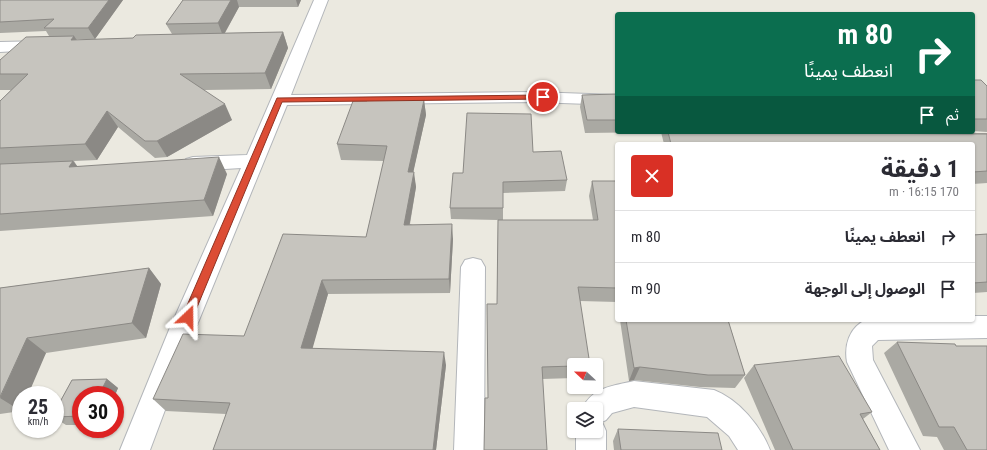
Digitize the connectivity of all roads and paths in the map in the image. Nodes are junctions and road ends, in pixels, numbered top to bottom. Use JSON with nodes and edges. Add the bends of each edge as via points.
{"nodes":[{"id":1,"x":321,"y":0,"type":"edge"},
{"id":2,"x":63,"y":46,"type":"edge"},
{"id":3,"x":0,"y":47,"type":"edge"},
{"id":4,"x":279,"y":100,"type":"junction"},
{"id":5,"x":615,"y":100,"type":"edge"},
{"id":6,"x":254,"y":161,"type":"junction"},
{"id":7,"x":174,"y":165,"type":"edge"},
{"id":8,"x":473,"y":267,"type":"dead end"},
{"id":9,"x":987,"y":327,"type":"edge"},
{"id":10,"x":603,"y":403,"type":"edge"},
{"id":11,"x":591,"y":438,"type":"edge"},
{"id":12,"x":134,"y":450,"type":"edge"},
{"id":13,"x":469,"y":450,"type":"edge"},
{"id":14,"x":591,"y":450,"type":"edge"},
{"id":15,"x":755,"y":450,"type":"edge"},
{"id":16,"x":905,"y":450,"type":"edge"}],
"edges":[{"from":1,"to":4,"type":"street","via":[[298,41]]},
{"from":2,"to":3,"type":"street"},
{"from":4,"to":5,"type":"street","via":[[534,97]]},
{"from":4,"to":6,"type":"street"},
{"from":6,"to":7,"type":"street"},
{"from":6,"to":12,"type":"street"},
{"from":8,"to":13,"type":"street"},
{"from":9,"to":16,"type":"street","via":[[872,329],[863,337],[858,348],[860,362]]},
{"from":10,"to":15,"type":"street","via":[[634,394],[714,404],[740,426]]},
{"from":11,"to":14,"type":"street"}]}
